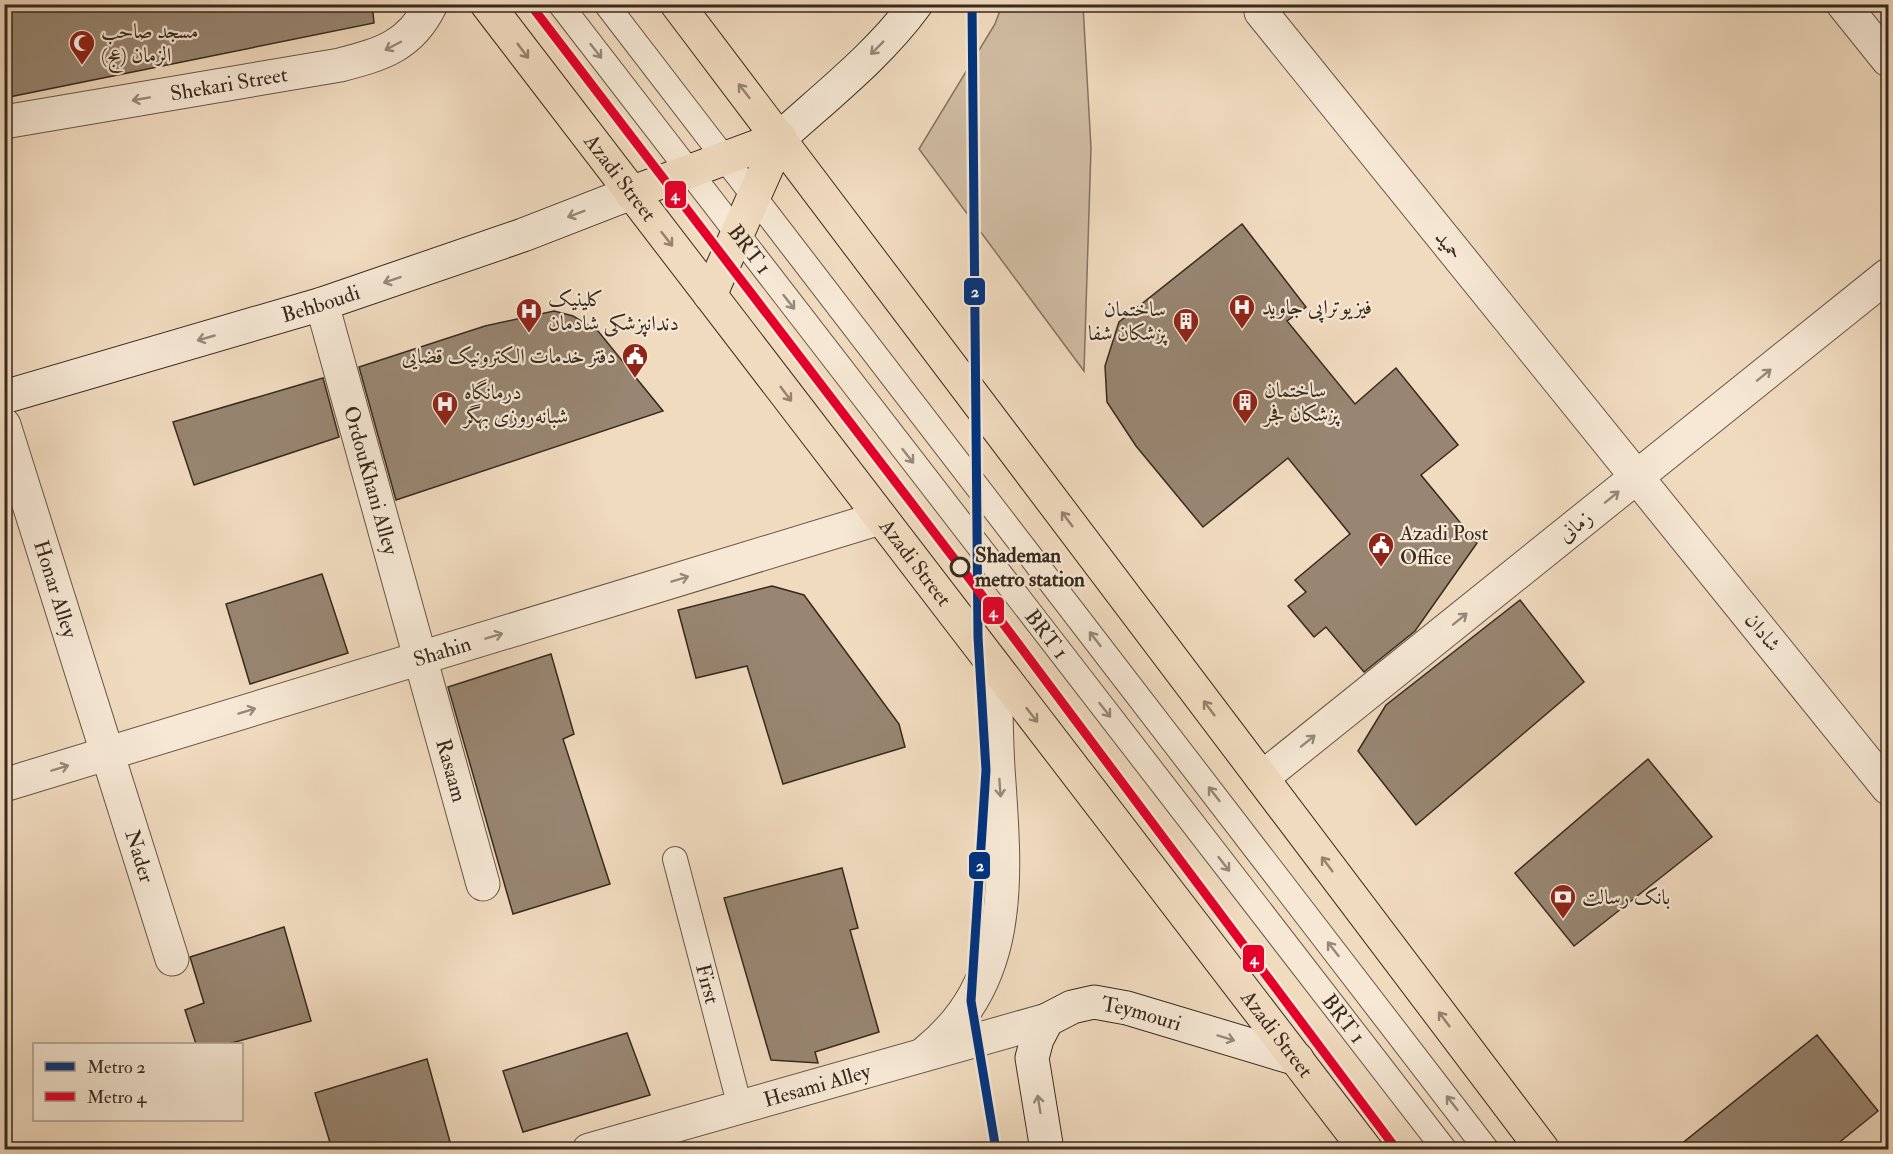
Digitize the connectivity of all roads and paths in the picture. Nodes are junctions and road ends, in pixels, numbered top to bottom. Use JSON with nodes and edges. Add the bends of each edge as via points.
{"nodes":[{"id":1,"x":431,"y":4,"type":"edge"},
{"id":2,"x":488,"y":4,"type":"edge"},
{"id":3,"x":560,"y":4,"type":"edge"},
{"id":4,"x":606,"y":4,"type":"edge"},
{"id":5,"x":677,"y":4,"type":"edge"},
{"id":6,"x":916,"y":4,"type":"edge"},
{"id":7,"x":1843,"y":4,"type":"edge"},
{"id":8,"x":1261,"y":12,"type":"dead end"},
{"id":9,"x":1888,"y":60,"type":"edge"},
{"id":10,"x":4,"y":122,"type":"edge"},
{"id":11,"x":780,"y":138,"type":"junction"},
{"id":12,"x":725,"y":158,"type":"junction"},
{"id":13,"x":690,"y":171,"type":"junction"},
{"id":14,"x":631,"y":193,"type":"junction"},
{"id":15,"x":755,"y":194,"type":"junction"},
{"id":16,"x":737,"y":233,"type":"junction"},
{"id":17,"x":1888,"y":275,"type":"edge"},
{"id":18,"x":710,"y":295,"type":"junction"},
{"id":19,"x":322,"y":304,"type":"junction"},
{"id":20,"x":4,"y":397,"type":"edge"},
{"id":21,"x":4,"y":425,"type":"edge"},
{"id":22,"x":1637,"y":477,"type":"junction"},
{"id":23,"x":880,"y":518,"type":"junction"},
{"id":24,"x":420,"y":658,"type":"junction"},
{"id":25,"x":995,"y":667,"type":"junction"},
{"id":26,"x":107,"y":753,"type":"junction"},
{"id":27,"x":1262,"y":778,"type":"junction"},
{"id":28,"x":4,"y":785,"type":"edge"},
{"id":29,"x":1888,"y":788,"type":"edge"},
{"id":30,"x":675,"y":859,"type":"dead end"},
{"id":31,"x":483,"y":884,"type":"dead end"},
{"id":32,"x":172,"y":960,"type":"dead end"},
{"id":33,"x":1047,"y":1020,"type":"junction"},
{"id":34,"x":922,"y":1056,"type":"junction"},
{"id":35,"x":1297,"y":1059,"type":"junction"},
{"id":36,"x":740,"y":1107,"type":"junction"},
{"id":37,"x":589,"y":1149,"type":"edge"},
{"id":38,"x":1047,"y":1149,"type":"edge"},
{"id":39,"x":1366,"y":1149,"type":"edge"},
{"id":40,"x":1445,"y":1149,"type":"edge"},
{"id":41,"x":1487,"y":1149,"type":"edge"},
{"id":42,"x":1543,"y":1149,"type":"edge"}],
"edges":[{"from":1,"to":10,"type":"street","name":"Shekari Street","one_way":true,"via":[[422,24],[398,45],[362,59]]},
{"from":2,"to":14,"type":"main road","name":"Azadi Street","one_way":true},
{"from":3,"to":13,"type":"lane","name":"BRT 1","one_way":true},
{"from":4,"to":12,"type":"lane","name":"BRT 1"},
{"from":11,"to":5,"type":"main road","one_way":true},
{"from":6,"to":11,"type":"street","one_way":true,"via":[[867,59]]},
{"from":7,"to":9,"type":"street"},
{"from":8,"to":22,"type":"street","name":"حمید"},
{"from":11,"to":12,"type":"main road"},
{"from":11,"to":15,"type":"main road"},
{"from":27,"to":11,"type":"main road","one_way":true},
{"from":12,"to":13,"type":"main road"},
{"from":12,"to":15,"type":"lane","name":"BRT 1"},
{"from":13,"to":14,"type":"main road"},
{"from":13,"to":16,"type":"lane","name":"BRT 1"},
{"from":14,"to":18,"type":"main road","name":"Azadi Street","one_way":true},
{"from":14,"to":19,"type":"street","name":"Behboudi","one_way":true,"via":[[523,235]]},
{"from":15,"to":16,"type":"main road"},
{"from":41,"to":15,"type":"lane","name":"BRT 1","one_way":true},
{"from":16,"to":18,"type":"main road"},
{"from":16,"to":40,"type":"lane","name":"BRT 1","one_way":true},
{"from":22,"to":17,"type":"street","name":"زمانی","one_way":true},
{"from":18,"to":23,"type":"main road","name":"Azadi Street","one_way":true},
{"from":19,"to":20,"type":"street","name":"Behboudi","one_way":true},
{"from":19,"to":24,"type":"street","name":"OrdouKhani Alley"},
{"from":21,"to":26,"type":"street","name":"Honar Alley"},
{"from":27,"to":22,"type":"street","name":"زمانی","one_way":true},
{"from":22,"to":29,"type":"street","name":"شادان"},
{"from":24,"to":23,"type":"street","name":"Shahin","one_way":true},
{"from":23,"to":25,"type":"main road","name":"Azadi Street"},
{"from":26,"to":24,"type":"street","name":"Shahin","one_way":true},
{"from":24,"to":31,"type":"street","name":"Rasaam"},
{"from":25,"to":34,"type":"street","one_way":true,"via":[[1004,874],[998,939],[971,1001],[944,1038]]},
{"from":25,"to":35,"type":"main road","name":"Azadi Street","one_way":true},
{"from":28,"to":26,"type":"street","name":"Shahin","one_way":true},
{"from":26,"to":32,"type":"street","name":"Nader"},
{"from":42,"to":27,"type":"main road","one_way":true},
{"from":30,"to":36,"type":"lane","name":"First"},
{"from":33,"to":34,"type":"street","name":"Hesami Alley"},
{"from":33,"to":35,"type":"street","name":"Teymouri","one_way":true,"via":[[1072,1007],[1094,1002],[1127,1008]]},
{"from":38,"to":33,"type":"street","one_way":true,"via":[[1032,1058],[1036,1039]]},
{"from":34,"to":36,"type":"street","name":"Hesami Alley"},
{"from":35,"to":39,"type":"main road","name":"Azadi Street"},
{"from":36,"to":37,"type":"street","name":"Hesami Alley"}]}
